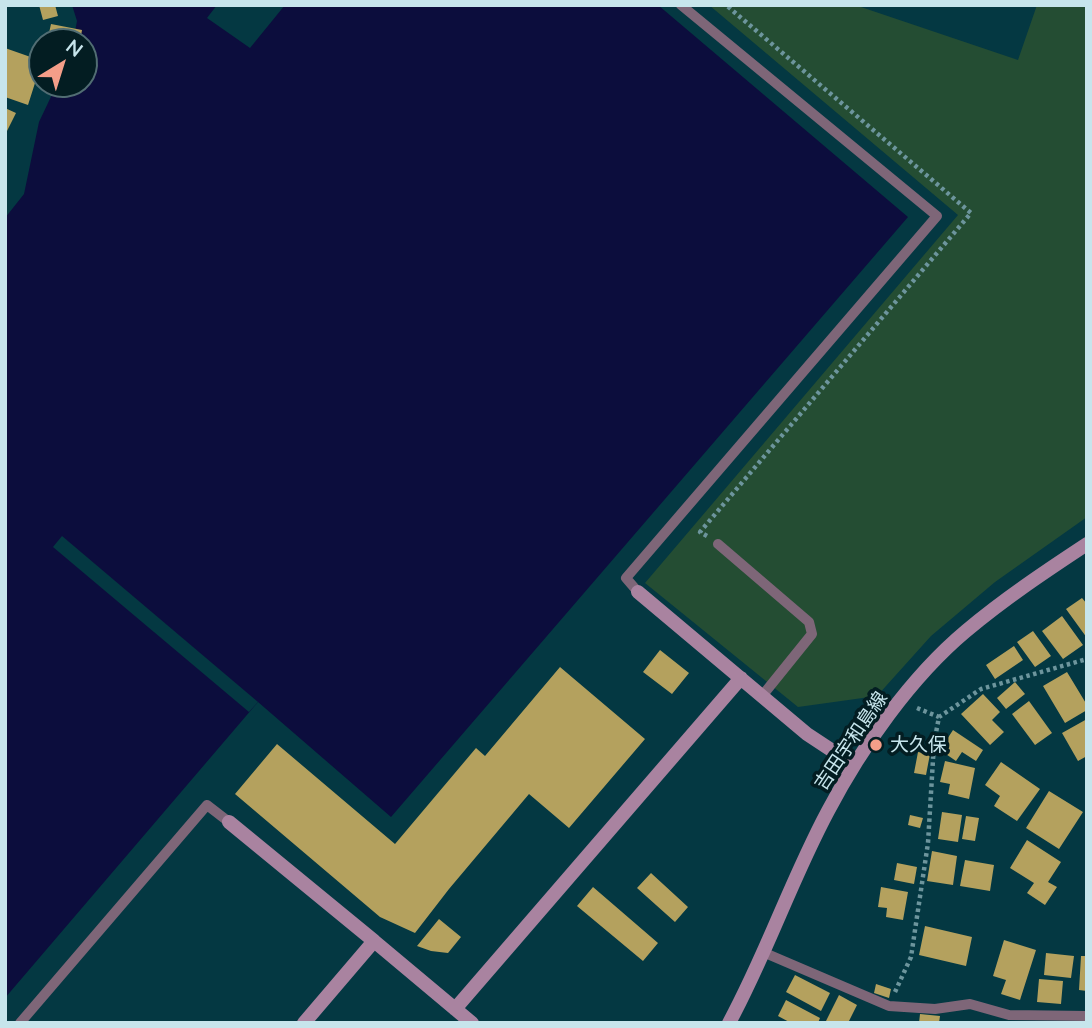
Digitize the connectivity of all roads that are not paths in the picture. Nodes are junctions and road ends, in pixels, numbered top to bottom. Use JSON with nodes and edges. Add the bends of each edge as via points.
{"nodes":[{"id":1,"x":681,"y":5,"type":"edge"},
{"id":2,"x":718,"y":544,"type":"road end"},
{"id":3,"x":1087,"y":544,"type":"edge"},
{"id":4,"x":638,"y":592,"type":"joint"},
{"id":5,"x":741,"y":678,"type":"junction"},
{"id":6,"x":762,"y":696,"type":"junction"},
{"id":7,"x":854,"y":765,"type":"junction"},
{"id":8,"x":229,"y":822,"type":"joint"},
{"id":9,"x":374,"y":941,"type":"junction"},
{"id":10,"x":765,"y":953,"type":"junction"},
{"id":11,"x":455,"y":1009,"type":"junction"},
{"id":12,"x":1087,"y":1016,"type":"edge"},
{"id":13,"x":20,"y":1023,"type":"edge"},
{"id":14,"x":304,"y":1023,"type":"edge"},
{"id":15,"x":471,"y":1023,"type":"edge"},
{"id":16,"x":729,"y":1023,"type":"edge"}],
"edges":[{"from":1,"to":4,"type":"lane","via":[[937,216],[626,578]]},
{"from":2,"to":6,"type":"lane","via":[[809,622],[812,634]]},
{"from":3,"to":7,"type":"street","name":"吉田宇和島線","via":[[964,633],[897,705]]},
{"from":4,"to":5,"type":"street"},
{"from":5,"to":6,"type":"street"},
{"from":5,"to":11,"type":"street"},
{"from":6,"to":7,"type":"street"},
{"from":7,"to":10,"type":"street","name":"吉田宇和島線","via":[[818,832]]},
{"from":8,"to":9,"type":"street"},
{"from":8,"to":13,"type":"lane","via":[[207,805]]},
{"from":9,"to":11,"type":"street"},
{"from":9,"to":14,"type":"street"},
{"from":10,"to":12,"type":"lane","via":[[889,1006],[935,1009],[970,1004],[1009,1015]]},
{"from":10,"to":16,"type":"street","name":"吉田宇和島線"},
{"from":11,"to":15,"type":"street"}]}
